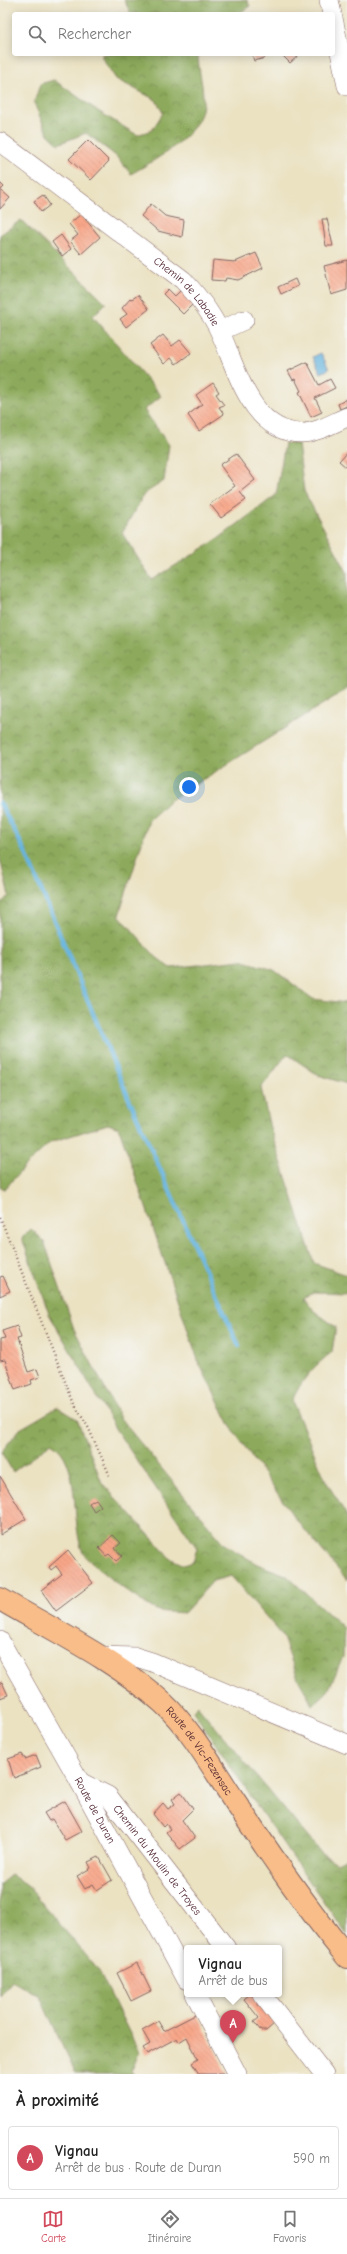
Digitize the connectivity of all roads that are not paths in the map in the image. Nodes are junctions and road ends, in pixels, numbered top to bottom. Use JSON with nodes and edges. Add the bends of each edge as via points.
{"nodes":[{"id":1,"x":329,"y":0,"type":"edge"},
{"id":2,"x":332,"y":12,"type":"edge"},
{"id":3,"x":335,"y":28,"type":"edge"},
{"id":4,"x":347,"y":86,"type":"edge"},
{"id":5,"x":0,"y":142,"type":"edge"},
{"id":6,"x":244,"y":320,"type":"dead end"},
{"id":7,"x":220,"y":331,"type":"junction"},
{"id":8,"x":347,"y":417,"type":"edge"},
{"id":9,"x":0,"y":1598,"type":"edge"},
{"id":10,"x":0,"y":1641,"type":"edge"},
{"id":11,"x":97,"y":1656,"type":"junction"},
{"id":12,"x":347,"y":1744,"type":"edge"},
{"id":13,"x":80,"y":1782,"type":"junction"},
{"id":14,"x":224,"y":1945,"type":"edge"},
{"id":15,"x":347,"y":1957,"type":"edge"},
{"id":16,"x":184,"y":1974,"type":"edge"},
{"id":17,"x":197,"y":1997,"type":"edge"},
{"id":18,"x":264,"y":1997,"type":"edge"},
{"id":19,"x":237,"y":2074,"type":"edge"},
{"id":20,"x":324,"y":2074,"type":"edge"}],
"edges":[{"from":1,"to":2,"type":"street"},
{"from":3,"to":4,"type":"street"},
{"from":5,"to":7,"type":"street","name":"Chemin de Labadie","via":[[183,280],[202,300]]},
{"from":6,"to":7,"type":"street"},
{"from":7,"to":8,"type":"street","name":"Chemin de Labadie","via":[[241,382],[259,412],[268,421],[290,432],[303,433],[318,430]]},
{"from":9,"to":11,"type":"main road","name":"Route de Vic-Fezensac"},
{"from":10,"to":13,"type":"street","name":"Route de Duran"},
{"from":11,"to":12,"type":"street","via":[[136,1657],[152,1662]]},
{"from":11,"to":15,"type":"main road","name":"Route de Vic-Fezensac","via":[[133,1679],[163,1703],[189,1731],[281,1870]]},
{"from":13,"to":14,"type":"street","name":"Chemin du Moulin de Troyes","via":[[108,1796]]},
{"from":13,"to":16,"type":"street","name":"Route de Duran"},
{"from":17,"to":19,"type":"street"},
{"from":18,"to":20,"type":"street"}]}
